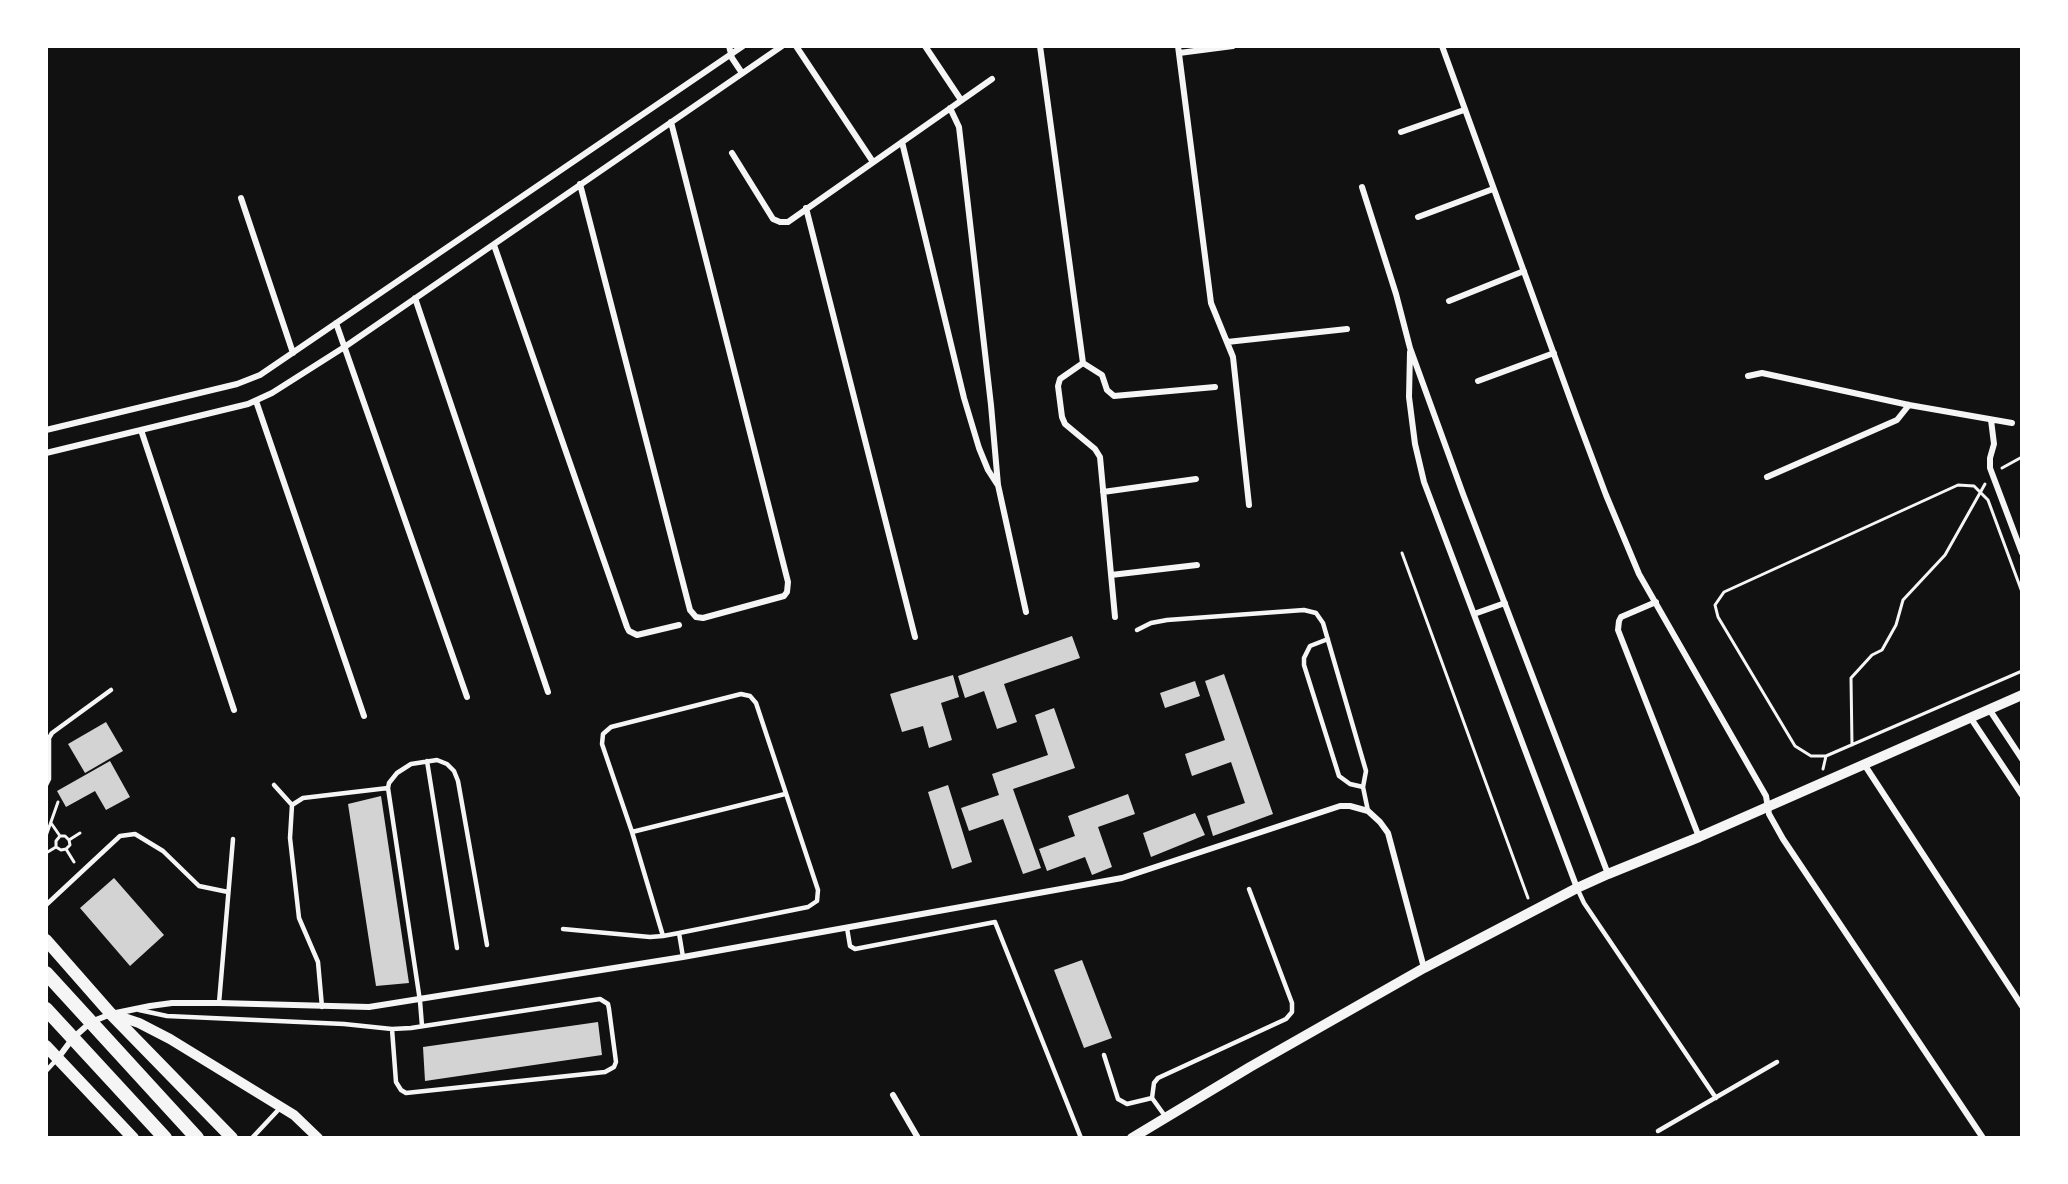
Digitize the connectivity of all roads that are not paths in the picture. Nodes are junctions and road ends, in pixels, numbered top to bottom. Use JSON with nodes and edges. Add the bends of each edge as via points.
{"nodes":[{"id":1,"x":729,"y":46,"type":"edge"},
{"id":2,"x":743,"y":46,"type":"edge"},
{"id":3,"x":782,"y":46,"type":"edge"},
{"id":4,"x":796,"y":46,"type":"edge"},
{"id":5,"x":925,"y":46,"type":"edge"},
{"id":6,"x":1041,"y":46,"type":"edge"},
{"id":7,"x":1233,"y":46,"type":"edge"},
{"id":8,"x":1442,"y":46,"type":"edge"},
{"id":9,"x":1178,"y":50,"type":"edge"},
{"id":10,"x":731,"y":54,"type":"junction"},
{"id":11,"x":742,"y":73,"type":"junction"},
{"id":12,"x":992,"y":79,"type":"dead end"},
{"id":13,"x":962,"y":100,"type":"junction"},
{"id":14,"x":950,"y":108,"type":"junction"},
{"id":15,"x":1464,"y":110,"type":"junction"},
{"id":16,"x":671,"y":122,"type":"junction"},
{"id":17,"x":1401,"y":132,"type":"dead end"},
{"id":18,"x":902,"y":142,"type":"junction"},
{"id":19,"x":732,"y":153,"type":"dead end"},
{"id":20,"x":873,"y":162,"type":"junction"},
{"id":21,"x":580,"y":184,"type":"junction"},
{"id":22,"x":1362,"y":188,"type":"dead end"},
{"id":23,"x":1493,"y":189,"type":"junction"},
{"id":24,"x":241,"y":198,"type":"dead end"},
{"id":25,"x":806,"y":208,"type":"junction"},
{"id":26,"x":1418,"y":217,"type":"dead end"},
{"id":27,"x":494,"y":245,"type":"junction"},
{"id":28,"x":1524,"y":271,"type":"junction"},
{"id":29,"x":415,"y":298,"type":"junction"},
{"id":30,"x":1449,"y":301,"type":"dead end"},
{"id":31,"x":336,"y":324,"type":"junction"},
{"id":32,"x":1347,"y":329,"type":"dead end"},
{"id":33,"x":1227,"y":342,"type":"junction"},
{"id":34,"x":346,"y":346,"type":"junction"},
{"id":35,"x":1410,"y":348,"type":"junction"},
{"id":36,"x":292,"y":353,"type":"junction"},
{"id":37,"x":1554,"y":353,"type":"junction"},
{"id":38,"x":1083,"y":363,"type":"junction"},
{"id":39,"x":1748,"y":376,"type":"dead end"},
{"id":40,"x":1478,"y":381,"type":"dead end"},
{"id":41,"x":1215,"y":387,"type":"dead end"},
{"id":42,"x":256,"y":401,"type":"junction"},
{"id":43,"x":1909,"y":405,"type":"junction"},
{"id":44,"x":1991,"y":420,"type":"junction"},
{"id":45,"x":2012,"y":423,"type":"dead end"},
{"id":46,"x":46,"y":430,"type":"edge"},
{"id":47,"x":141,"y":430,"type":"junction"},
{"id":48,"x":46,"y":453,"type":"edge"},
{"id":49,"x":1767,"y":477,"type":"dead end"},
{"id":50,"x":1196,"y":479,"type":"dead end"},
{"id":51,"x":998,"y":485,"type":"junction"},
{"id":52,"x":1103,"y":492,"type":"junction"},
{"id":53,"x":1249,"y":505,"type":"dead end"},
{"id":54,"x":2022,"y":554,"type":"edge"},
{"id":55,"x":1197,"y":565,"type":"dead end"},
{"id":56,"x":1111,"y":575,"type":"junction"},
{"id":57,"x":1656,"y":602,"type":"junction"},
{"id":58,"x":1505,"y":603,"type":"junction"},
{"id":59,"x":1026,"y":612,"type":"dead end"},
{"id":60,"x":1474,"y":614,"type":"junction"},
{"id":61,"x":1115,"y":617,"type":"dead end"},
{"id":62,"x":679,"y":625,"type":"dead end"},
{"id":63,"x":1137,"y":630,"type":"dead end"},
{"id":64,"x":915,"y":638,"type":"dead end"},
{"id":65,"x":1328,"y":639,"type":"junction"},
{"id":66,"x":111,"y":690,"type":"dead end"},
{"id":67,"x":548,"y":692,"type":"dead end"},
{"id":68,"x":2022,"y":695,"type":"edge"},
{"id":69,"x":467,"y":697,"type":"dead end"},
{"id":70,"x":234,"y":710,"type":"dead end"},
{"id":71,"x":1989,"y":710,"type":"junction"},
{"id":72,"x":364,"y":716,"type":"dead end"},
{"id":73,"x":1970,"y":717,"type":"junction"},
{"id":74,"x":2022,"y":759,"type":"edge"},
{"id":75,"x":427,"y":761,"type":"junction"},
{"id":76,"x":1864,"y":764,"type":"junction"},
{"id":77,"x":46,"y":785,"type":"edge"},
{"id":78,"x":274,"y":785,"type":"dead end"},
{"id":79,"x":1363,"y":787,"type":"junction"},
{"id":80,"x":388,"y":788,"type":"junction"},
{"id":81,"x":785,"y":794,"type":"junction"},
{"id":82,"x":2022,"y":795,"type":"edge"},
{"id":83,"x":292,"y":805,"type":"junction"},
{"id":84,"x":1767,"y":807,"type":"junction"},
{"id":85,"x":1368,"y":811,"type":"junction"},
{"id":86,"x":632,"y":832,"type":"junction"},
{"id":87,"x":1699,"y":837,"type":"junction"},
{"id":88,"x":233,"y":838,"type":"dead end"},
{"id":89,"x":1608,"y":873,"type":"junction"},
{"id":90,"x":1577,"y":888,"type":"junction"},
{"id":91,"x":1249,"y":889,"type":"dead end"},
{"id":92,"x":228,"y":892,"type":"junction"},
{"id":93,"x":46,"y":905,"type":"edge"},
{"id":94,"x":847,"y":928,"type":"junction"},
{"id":95,"x":562,"y":929,"type":"dead end"},
{"id":96,"x":679,"y":933,"type":"junction"},
{"id":97,"x":663,"y":936,"type":"junction"},
{"id":98,"x":46,"y":940,"type":"edge"},
{"id":99,"x":487,"y":945,"type":"dead end"},
{"id":100,"x":457,"y":948,"type":"dead end"},
{"id":101,"x":683,"y":957,"type":"junction"},
{"id":102,"x":1424,"y":968,"type":"junction"},
{"id":103,"x":46,"y":973,"type":"edge"},
{"id":104,"x":420,"y":1000,"type":"junction"},
{"id":105,"x":219,"y":1003,"type":"junction"},
{"id":106,"x":2022,"y":1006,"type":"edge"},
{"id":107,"x":322,"y":1007,"type":"junction"},
{"id":108,"x":46,"y":1009,"type":"edge"},
{"id":109,"x":136,"y":1009,"type":"junction"},
{"id":110,"x":111,"y":1014,"type":"junction"},
{"id":111,"x":91,"y":1022,"type":"junction"},
{"id":112,"x":422,"y":1026,"type":"junction"},
{"id":113,"x":392,"y":1029,"type":"junction"},
{"id":114,"x":73,"y":1038,"type":"junction"},
{"id":115,"x":46,"y":1046,"type":"edge"},
{"id":116,"x":1104,"y":1055,"type":"dead end"},
{"id":117,"x":58,"y":1058,"type":"junction"},
{"id":118,"x":1777,"y":1062,"type":"dead end"},
{"id":119,"x":46,"y":1071,"type":"edge"},
{"id":120,"x":893,"y":1095,"type":"dead end"},
{"id":121,"x":1152,"y":1098,"type":"junction"},
{"id":122,"x":1716,"y":1098,"type":"junction"},
{"id":123,"x":281,"y":1107,"type":"junction"},
{"id":124,"x":1167,"y":1118,"type":"junction"},
{"id":125,"x":1658,"y":1131,"type":"dead end"},
{"id":126,"x":132,"y":1137,"type":"edge"},
{"id":127,"x":165,"y":1137,"type":"edge"},
{"id":128,"x":197,"y":1137,"type":"edge"},
{"id":129,"x":232,"y":1137,"type":"edge"},
{"id":130,"x":252,"y":1137,"type":"edge"},
{"id":131,"x":318,"y":1137,"type":"edge"},
{"id":132,"x":918,"y":1137,"type":"edge"},
{"id":133,"x":1081,"y":1137,"type":"edge"},
{"id":134,"x":1132,"y":1137,"type":"edge"},
{"id":135,"x":1983,"y":1137,"type":"edge"}],
"edges":[{"from":1,"to":10,"type":"street"},
{"from":2,"to":10,"type":"street"},
{"from":3,"to":11,"type":"street"},
{"from":4,"to":20,"type":"street"},
{"from":5,"to":13,"type":"street"},
{"from":6,"to":38,"type":"street"},
{"from":7,"to":9,"type":"street"},
{"from":8,"to":15,"type":"street"},
{"from":9,"to":33,"type":"street","via":[[1211,303]]},
{"from":10,"to":11,"type":"street"},
{"from":10,"to":31,"type":"street"},
{"from":11,"to":16,"type":"street"},
{"from":12,"to":13,"type":"street"},
{"from":13,"to":14,"type":"street"},
{"from":14,"to":18,"type":"street"},
{"from":14,"to":51,"type":"street","via":[[959,127]]},
{"from":15,"to":17,"type":"street"},
{"from":15,"to":23,"type":"street"},
{"from":16,"to":21,"type":"street"},
{"from":16,"to":21,"type":"street","via":[[788,582],[787,592],[779,598],[704,618],[696,617],[690,610]]},
{"from":18,"to":20,"type":"street"},
{"from":18,"to":51,"type":"street","via":[[964,398],[979,448]]},
{"from":19,"to":25,"type":"street","via":[[776,221],[788,222]]},
{"from":20,"to":25,"type":"street"},
{"from":21,"to":27,"type":"street"},
{"from":22,"to":35,"type":"street"},
{"from":23,"to":26,"type":"street"},
{"from":23,"to":28,"type":"street"},
{"from":24,"to":36,"type":"street"},
{"from":25,"to":64,"type":"street"},
{"from":27,"to":29,"type":"street"},
{"from":27,"to":62,"type":"street","via":[[627,627],[633,634],[642,635]]},
{"from":28,"to":30,"type":"street"},
{"from":28,"to":37,"type":"street"},
{"from":29,"to":34,"type":"street"},
{"from":29,"to":67,"type":"street"},
{"from":31,"to":34,"type":"street"},
{"from":31,"to":36,"type":"street"},
{"from":32,"to":33,"type":"street"},
{"from":33,"to":53,"type":"street","via":[[1233,357]]},
{"from":34,"to":42,"type":"street"},
{"from":34,"to":69,"type":"street"},
{"from":35,"to":58,"type":"street"},
{"from":35,"to":60,"type":"street","via":[[1409,397],[1424,482]]},
{"from":36,"to":46,"type":"street","via":[[248,382]]},
{"from":37,"to":40,"type":"street"},
{"from":37,"to":57,"type":"street","via":[[1618,525]]},
{"from":38,"to":41,"type":"street","via":[[1102,375],[1107,390],[1114,396]]},
{"from":38,"to":52,"type":"street","via":[[1060,379],[1062,417],[1098,452]]},
{"from":39,"to":43,"type":"street","via":[[1762,373]]},
{"from":42,"to":47,"type":"street"},
{"from":42,"to":72,"type":"street"},
{"from":43,"to":44,"type":"street"},
{"from":43,"to":49,"type":"street","via":[[1898,420]]},
{"from":44,"to":45,"type":"street"},
{"from":44,"to":54,"type":"street","via":[[1992,474]]},
{"from":47,"to":48,"type":"street"},
{"from":47,"to":70,"type":"street"},
{"from":50,"to":52,"type":"street"},
{"from":51,"to":59,"type":"street"},
{"from":52,"to":56,"type":"street"},
{"from":55,"to":56,"type":"street"},
{"from":56,"to":61,"type":"street"},
{"from":57,"to":84,"type":"street","via":[[1766,796]]},
{"from":57,"to":87,"type":"street","via":[[1621,616],[1618,630]]},
{"from":58,"to":60,"type":"street"},
{"from":58,"to":89,"type":"street"},
{"from":60,"to":90,"type":"street"},
{"from":63,"to":65,"type":"lane","via":[[1167,620],[1304,610],[1321,618]]},
{"from":65,"to":79,"type":"lane","via":[[1366,771]]},
{"from":65,"to":79,"type":"lane","via":[[1310,646],[1304,665],[1339,776]]},
{"from":66,"to":77,"type":"lane","via":[[50,735]]},
{"from":68,"to":71,"type":"street"},
{"from":71,"to":73,"type":"street"},
{"from":71,"to":74,"type":"street"},
{"from":73,"to":76,"type":"street"},
{"from":73,"to":82,"type":"street"},
{"from":75,"to":80,"type":"lane","via":[[402,768]]},
{"from":75,"to":99,"type":"lane","via":[[447,764],[458,781]]},
{"from":75,"to":100,"type":"lane"},
{"from":76,"to":84,"type":"street"},
{"from":76,"to":106,"type":"street"},
{"from":78,"to":83,"type":"lane"},
{"from":79,"to":85,"type":"lane"},
{"from":80,"to":83,"type":"lane","via":[[303,798]]},
{"from":80,"to":104,"type":"lane"},
{"from":81,"to":86,"type":"lane"},
{"from":81,"to":86,"type":"lane","via":[[756,703],[741,694],[611,727],[603,734],[602,744]]},
{"from":81,"to":96,"type":"lane","via":[[818,890],[817,901],[808,907]]},
{"from":83,"to":107,"type":"lane","via":[[291,849],[298,918],[318,962]]},
{"from":84,"to":87,"type":"street"},
{"from":84,"to":135,"type":"street","via":[[1790,850]]},
{"from":85,"to":94,"type":"street","via":[[1350,806],[1331,808],[1122,878]]},
{"from":85,"to":102,"type":"street","via":[[1388,834]]},
{"from":86,"to":97,"type":"lane"},
{"from":87,"to":89,"type":"street"},
{"from":88,"to":92,"type":"lane"},
{"from":89,"to":90,"type":"street"},
{"from":90,"to":102,"type":"street"},
{"from":90,"to":122,"type":"lane"},
{"from":91,"to":121,"type":"lane","via":[[1292,1012],[1286,1019],[1161,1076],[1154,1083]]},
{"from":92,"to":93,"type":"lane","via":[[200,886],[163,851],[135,834],[120,836]]},
{"from":92,"to":105,"type":"lane"},
{"from":94,"to":101,"type":"street"},
{"from":94,"to":133,"type":"lane","via":[[850,946],[855,949],[995,922]]},
{"from":95,"to":97,"type":"lane","via":[[647,938]]},
{"from":96,"to":97,"type":"lane"},
{"from":96,"to":101,"type":"lane"},
{"from":98,"to":110,"type":"main road"},
{"from":101,"to":104,"type":"street"},
{"from":102,"to":124,"type":"street"},
{"from":103,"to":111,"type":"main road"},
{"from":104,"to":107,"type":"street","via":[[369,1007]]},
{"from":104,"to":112,"type":"lane"},
{"from":105,"to":107,"type":"street"},
{"from":105,"to":109,"type":"street","via":[[172,1003]]},
{"from":108,"to":114,"type":"main road"},
{"from":109,"to":110,"type":"street"},
{"from":109,"to":113,"type":"lane","via":[[167,1016]]},
{"from":110,"to":111,"type":"street"},
{"from":110,"to":123,"type":"street","via":[[155,1031]]},
{"from":110,"to":129,"type":"main road"},
{"from":111,"to":114,"type":"street"},
{"from":111,"to":128,"type":"main road"},
{"from":112,"to":113,"type":"lane"},
{"from":112,"to":113,"type":"lane","via":[[600,999],[608,1004],[616,1062],[605,1072],[405,1093],[396,1082]]},
{"from":114,"to":117,"type":"street"},
{"from":114,"to":127,"type":"main road"},
{"from":115,"to":117,"type":"main road"},
{"from":116,"to":121,"type":"lane","via":[[1118,1099],[1127,1104]]},
{"from":117,"to":119,"type":"lane"},
{"from":117,"to":126,"type":"main road"},
{"from":118,"to":122,"type":"lane"},
{"from":120,"to":132,"type":"street"},
{"from":121,"to":124,"type":"lane"},
{"from":122,"to":125,"type":"lane"},
{"from":123,"to":130,"type":"lane"},
{"from":123,"to":131,"type":"street"},
{"from":124,"to":134,"type":"street"}]}
